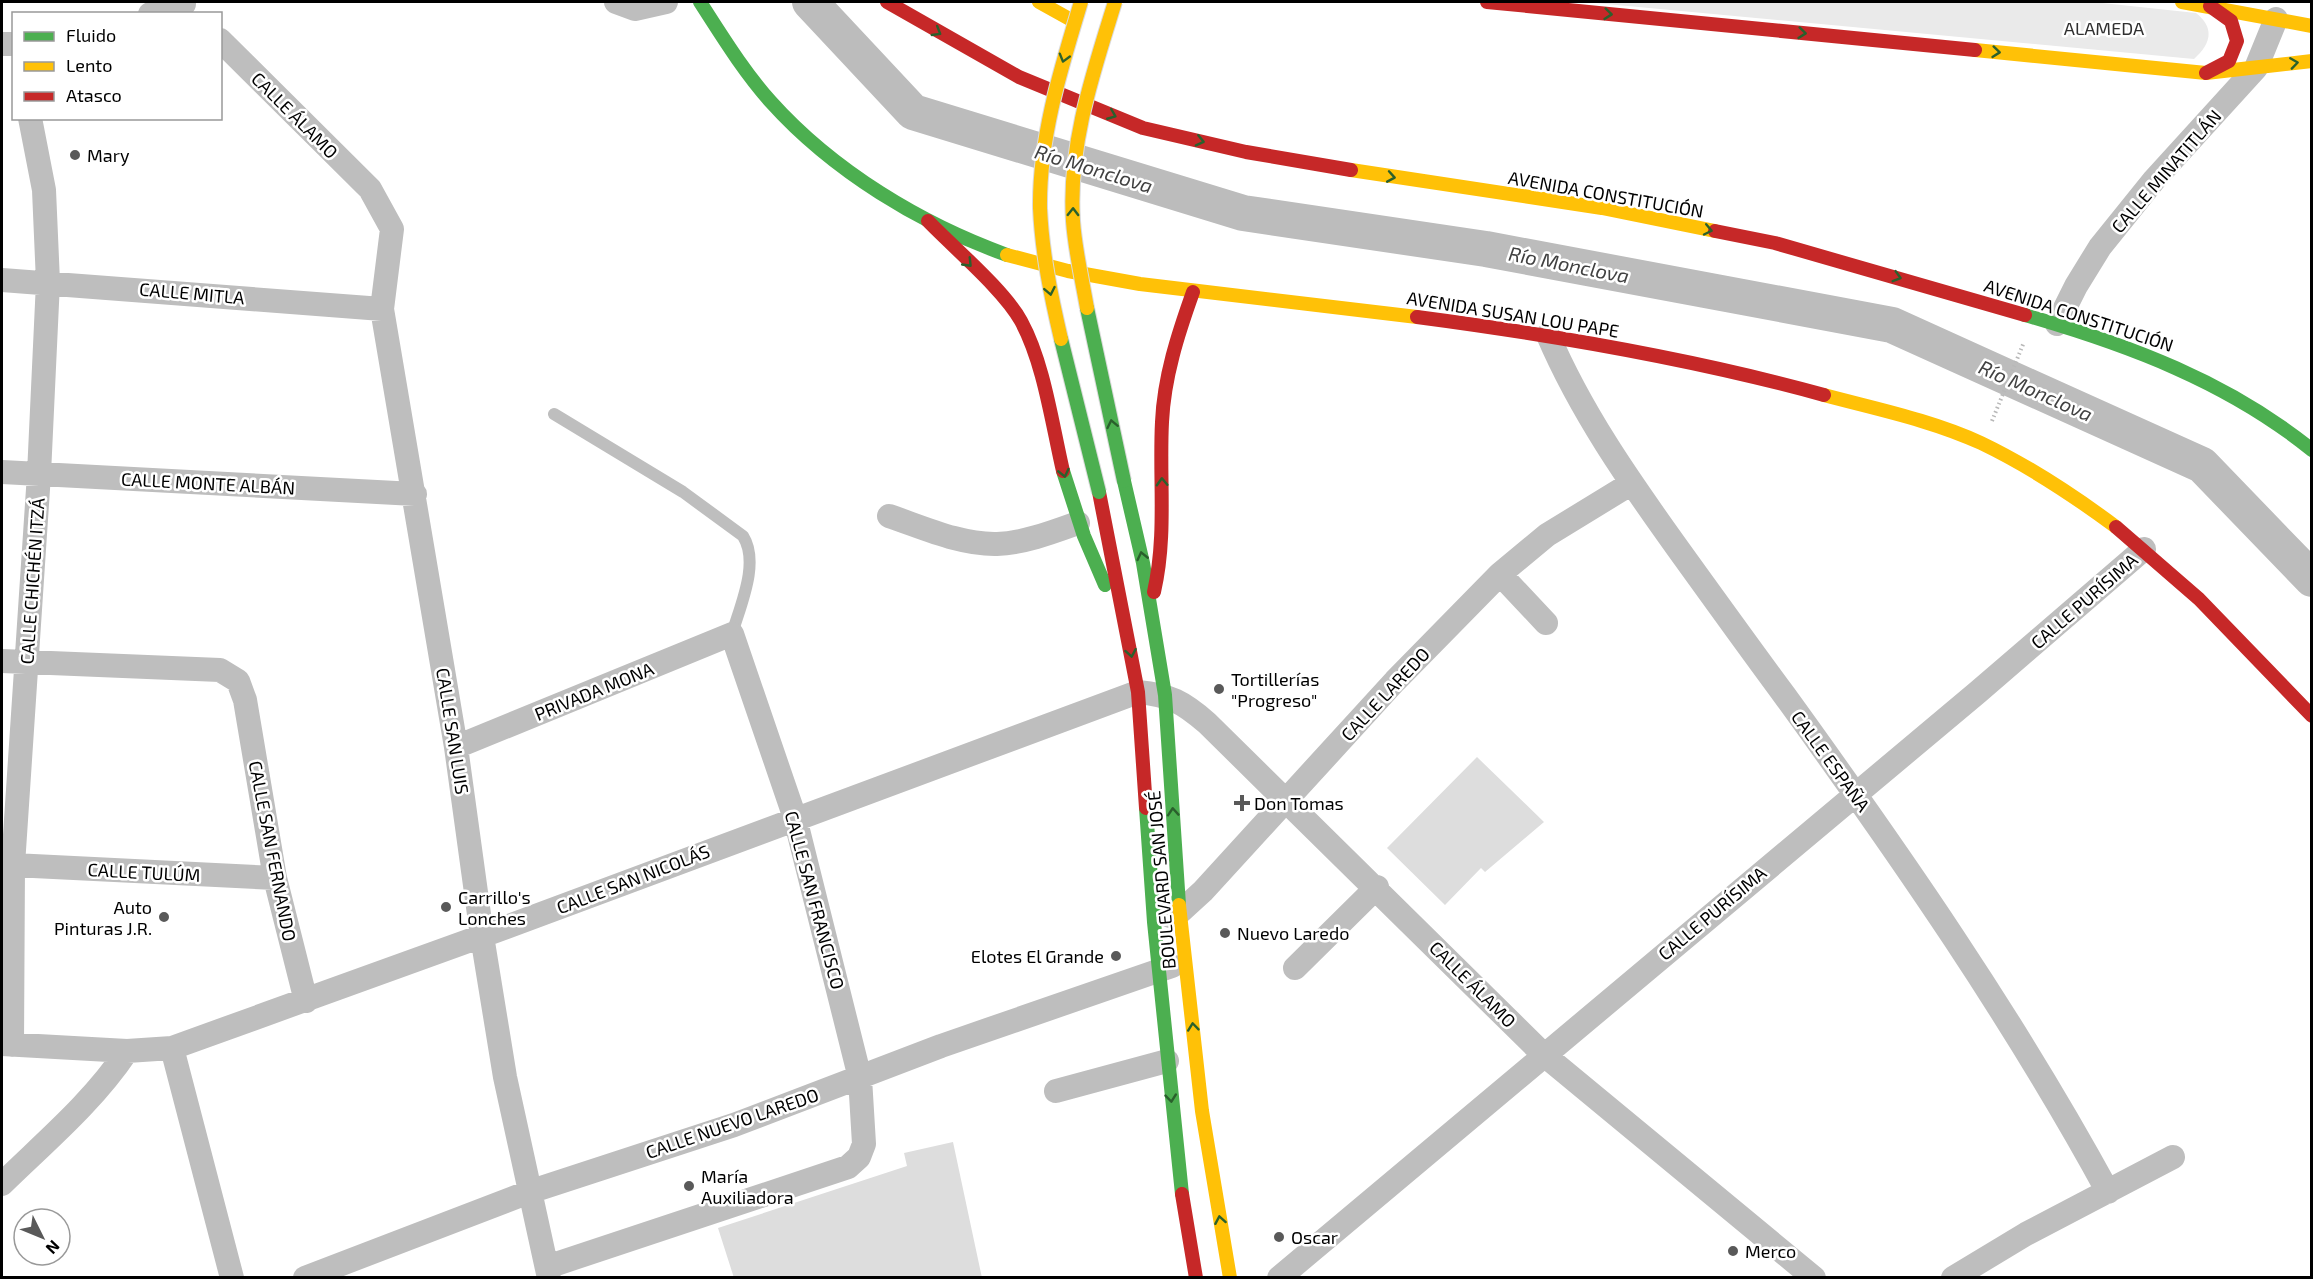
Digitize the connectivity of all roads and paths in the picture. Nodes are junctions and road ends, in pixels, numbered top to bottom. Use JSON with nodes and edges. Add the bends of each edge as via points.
{"nodes":[{"id":1,"x":616,"y":2,"type":"edge"},
{"id":2,"x":666,"y":2,"type":"edge"},
{"id":3,"x":700,"y":2,"type":"edge"},
{"id":4,"x":886,"y":2,"type":"edge"},
{"id":5,"x":1039,"y":2,"type":"edge"},
{"id":6,"x":1081,"y":2,"type":"edge"},
{"id":7,"x":1114,"y":2,"type":"edge"},
{"id":8,"x":1487,"y":2,"type":"edge"},
{"id":9,"x":2182,"y":2,"type":"edge"},
{"id":10,"x":186,"y":6,"type":"edge"},
{"id":11,"x":2210,"y":6,"type":"junction"},
{"id":12,"x":159,"y":12,"type":"edge"},
{"id":13,"x":2276,"y":19,"type":"junction"},
{"id":14,"x":1075,"y":22,"type":"junction"},
{"id":15,"x":2312,"y":26,"type":"edge"},
{"id":16,"x":222,"y":42,"type":"edge"},
{"id":17,"x":2312,"y":61,"type":"edge"},
{"id":18,"x":2256,"y":68,"type":"junction"},
{"id":19,"x":2206,"y":73,"type":"junction"},
{"id":20,"x":30,"y":120,"type":"edge"},
{"id":21,"x":370,"y":189,"type":"joint"},
{"id":22,"x":928,"y":221,"type":"junction"},
{"id":23,"x":2,"y":280,"type":"edge"},
{"id":24,"x":48,"y":282,"type":"junction"},
{"id":25,"x":1193,"y":291,"type":"junction"},
{"id":26,"x":382,"y":309,"type":"junction"},
{"id":27,"x":2034,"y":317,"type":"junction"},
{"id":28,"x":2057,"y":324,"type":"junction"},
{"id":29,"x":1548,"y":335,"type":"junction"},
{"id":30,"x":554,"y":414,"type":"dead end"},
{"id":31,"x":1983,"y":444,"type":"junction"},
{"id":32,"x":2312,"y":450,"type":"edge"},
{"id":33,"x":2,"y":472,"type":"edge"},
{"id":34,"x":39,"y":474,"type":"junction"},
{"id":35,"x":1632,"y":483,"type":"junction"},
{"id":36,"x":415,"y":494,"type":"junction"},
{"id":37,"x":889,"y":516,"type":"dead end"},
{"id":38,"x":1078,"y":523,"type":"junction"},
{"id":39,"x":2144,"y":549,"type":"junction"},
{"id":40,"x":1500,"y":574,"type":"junction"},
{"id":41,"x":1150,"y":602,"type":"junction"},
{"id":42,"x":1125,"y":618,"type":"junction"},
{"id":43,"x":1546,"y":623,"type":"dead end"},
{"id":44,"x":732,"y":634,"type":"junction"},
{"id":45,"x":2,"y":661,"type":"edge"},
{"id":46,"x":27,"y":662,"type":"junction"},
{"id":47,"x":1138,"y":692,"type":"junction"},
{"id":48,"x":1165,"y":694,"type":"junction"},
{"id":49,"x":2312,"y":716,"type":"edge"},
{"id":50,"x":456,"y":747,"type":"junction"},
{"id":51,"x":1855,"y":794,"type":"junction"},
{"id":52,"x":1288,"y":800,"type":"junction"},
{"id":53,"x":795,"y":818,"type":"junction"},
{"id":54,"x":13,"y":865,"type":"junction"},
{"id":55,"x":275,"y":878,"type":"junction"},
{"id":56,"x":1377,"y":887,"type":"junction"},
{"id":57,"x":1180,"y":912,"type":"junction"},
{"id":58,"x":1154,"y":922,"type":"junction"},
{"id":59,"x":482,"y":936,"type":"junction"},
{"id":60,"x":1186,"y":961,"type":"junction"},
{"id":61,"x":1295,"y":968,"type":"dead end"},
{"id":62,"x":1160,"y":970,"type":"junction"},
{"id":63,"x":306,"y":1001,"type":"junction"},
{"id":64,"x":7,"y":1044,"type":"edge"},
{"id":65,"x":172,"y":1048,"type":"junction"},
{"id":66,"x":127,"y":1051,"type":"junction"},
{"id":67,"x":1543,"y":1054,"type":"junction"},
{"id":68,"x":1167,"y":1061,"type":"junction"},
{"id":69,"x":860,"y":1078,"type":"junction"},
{"id":70,"x":1056,"y":1091,"type":"dead end"},
{"id":71,"x":2174,"y":1157,"type":"dead end"},
{"id":72,"x":1209,"y":1162,"type":"junction"},
{"id":73,"x":2,"y":1184,"type":"edge"},
{"id":74,"x":529,"y":1192,"type":"junction"},
{"id":75,"x":2108,"y":1192,"type":"junction"},
{"id":76,"x":1186,"y":1223,"type":"junction"},
{"id":77,"x":1229,"y":1271,"type":"edge"},
{"id":78,"x":548,"y":1272,"type":"edge"},
{"id":79,"x":232,"y":1278,"type":"edge"},
{"id":80,"x":304,"y":1278,"type":"edge"},
{"id":81,"x":1196,"y":1278,"type":"edge"},
{"id":82,"x":1279,"y":1278,"type":"edge"},
{"id":83,"x":1814,"y":1278,"type":"edge"},
{"id":84,"x":1953,"y":1278,"type":"edge"}],
"edges":[{"from":1,"to":2,"type":"street","via":[[635,9]]},
{"from":3,"to":22,"type":"main road","name":"AVENIDA SUSAN LOU PAPE","via":[[757,86],[790,122],[847,169]]},
{"from":4,"to":27,"type":"main road","name":"AVENIDA CONSTITUCIÓN","one_way":true,"via":[[1019,77],[1143,128],[1246,152],[1602,208],[1775,243]]},
{"from":5,"to":14,"type":"main road"},
{"from":6,"to":14,"type":"main road","name":"BOULEVARD SAN JOSÉ","bridge":true},
{"from":41,"to":7,"type":"main road","name":"BOULEVARD SAN JOSÉ","one_way":true,"bridge":true,"via":[[1089,321],[1073,222],[1074,166],[1088,91]]},
{"from":8,"to":19,"type":"main road","one_way":true},
{"from":9,"to":11,"type":"main road"},
{"from":10,"to":12,"type":"street"},
{"from":11,"to":13,"type":"main road"},
{"from":11,"to":19,"type":"main road","via":[[2233,22],[2237,41],[2231,59],[2216,71]]},
{"from":13,"to":15,"type":"main road"},
{"from":13,"to":18,"type":"street","name":"CALLE MINATITLÁN"},
{"from":14,"to":42,"type":"main road","name":"BOULEVARD SAN JOSÉ","one_way":true,"bridge":true,"via":[[1046,133],[1040,185],[1041,228],[1050,292]]},
{"from":16,"to":21,"type":"street","name":"CALLE ÁLAMO"},
{"from":18,"to":17,"type":"main road","one_way":true},
{"from":18,"to":19,"type":"main road"},
{"from":18,"to":28,"type":"street","name":"CALLE MINATITLÁN","via":[[2154,180],[2100,247]]},
{"from":20,"to":24,"type":"street","name":"CALLE CHICHÉN ITZÁ","via":[[44,190]]},
{"from":21,"to":26,"type":"street","name":"CALLE SAN LUIS","via":[[388,216],[393,235]]},
{"from":22,"to":25,"type":"main road","name":"AVENIDA SUSAN LOU PAPE","via":[[1000,252],[1048,266]]},
{"from":22,"to":38,"type":"main road","one_way":true,"via":[[1021,321],[1034,351]]},
{"from":23,"to":24,"type":"street","name":"CALLE MITLA"},
{"from":24,"to":26,"type":"street","name":"CALLE MITLA"},
{"from":24,"to":34,"type":"street","name":"CALLE CHICHÉN ITZÁ"},
{"from":25,"to":29,"type":"main road","name":"AVENIDA SUSAN LOU PAPE"},
{"from":41,"to":25,"type":"main road","one_way":true,"via":[[1164,544],[1164,390]]},
{"from":26,"to":36,"type":"street","name":"CALLE SAN LUIS"},
{"from":27,"to":28,"type":"main road","name":"AVENIDA CONSTITUCIÓN"},
{"from":27,"to":31,"type":"path"},
{"from":28,"to":32,"type":"main road","name":"AVENIDA CONSTITUCIÓN","via":[[2162,360],[2206,381],[2276,421]]},
{"from":29,"to":31,"type":"main road","name":"AVENIDA SUSAN LOU PAPE","via":[[1698,363],[1809,390]]},
{"from":29,"to":35,"type":"street","name":"CALLE ESPAÑA","via":[[1579,401]]},
{"from":30,"to":44,"type":"lane","via":[[683,492],[743,536],[748,546],[748,573]]},
{"from":31,"to":39,"type":"main road","name":"AVENIDA SUSAN LOU PAPE","via":[[2057,483]]},
{"from":33,"to":34,"type":"street","name":"CALLE MONTE ALBÁN"},
{"from":34,"to":36,"type":"street","name":"CALLE MONTE ALBÁN"},
{"from":34,"to":46,"type":"street","name":"CALLE CHICHÉN ITZÁ"},
{"from":35,"to":40,"type":"street","name":"CALLE LAREDO","via":[[1547,535]]},
{"from":35,"to":51,"type":"street","name":"CALLE ESPAÑA"},
{"from":36,"to":50,"type":"street","name":"CALLE SAN LUIS"},
{"from":37,"to":38,"type":"street","via":[[940,533],[996,544]]},
{"from":38,"to":42,"type":"main road"},
{"from":39,"to":49,"type":"main road","name":"AVENIDA SUSAN LOU PAPE","via":[[2203,600]]},
{"from":39,"to":51,"type":"street","name":"CALLE PURÍSIMA"},
{"from":40,"to":43,"type":"street"},
{"from":40,"to":52,"type":"street","name":"CALLE LAREDO","via":[[1395,681]]},
{"from":41,"to":48,"type":"main road","name":"BOULEVARD SAN JOSÉ"},
{"from":42,"to":47,"type":"main road","name":"BOULEVARD SAN JOSÉ","one_way":true},
{"from":44,"to":50,"type":"street","name":"PRIVADA MONA"},
{"from":44,"to":53,"type":"street","name":"CALLE SAN FRANCISCO"},
{"from":45,"to":46,"type":"street"},
{"from":46,"to":54,"type":"street","name":"CALLE CHICHÉN ITZÁ"},
{"from":46,"to":55,"type":"street","name":"CALLE SAN FERNANDO","via":[[220,670],[238,681],[245,700]]},
{"from":47,"to":48,"type":"street","name":"CALLE ÁLAMO"},
{"from":47,"to":53,"type":"street","name":"CALLE SAN NICOLÁS"},
{"from":47,"to":58,"type":"main road","name":"BOULEVARD SAN JOSÉ"},
{"from":48,"to":52,"type":"street","name":"CALLE ÁLAMO","via":[[1192,709]]},
{"from":57,"to":48,"type":"main road","name":"BOULEVARD SAN JOSÉ","one_way":true},
{"from":50,"to":59,"type":"street","name":"CALLE SAN LUIS"},
{"from":51,"to":67,"type":"street","name":"CALLE PURÍSIMA"},
{"from":51,"to":75,"type":"street","name":"CALLE ESPAÑA","via":[[1970,964]]},
{"from":52,"to":56,"type":"street","name":"CALLE ÁLAMO"},
{"from":52,"to":57,"type":"street","name":"CALLE LAREDO"},
{"from":53,"to":59,"type":"street","name":"CALLE SAN NICOLÁS"},
{"from":53,"to":69,"type":"street","name":"CALLE SAN FRANCISCO"},
{"from":54,"to":55,"type":"street","name":"CALLE TULÚM"},
{"from":54,"to":64,"type":"street","name":"CALLE CHICHÉN ITZÁ"},
{"from":55,"to":63,"type":"street","name":"CALLE SAN FERNANDO"},
{"from":56,"to":61,"type":"street"},
{"from":56,"to":67,"type":"street","name":"CALLE ÁLAMO"},
{"from":57,"to":58,"type":"street","name":"CALLE LAREDO"},
{"from":57,"to":60,"type":"main road","name":"BOULEVARD SAN JOSÉ"},
{"from":58,"to":62,"type":"main road","name":"BOULEVARD SAN JOSÉ"},
{"from":59,"to":63,"type":"street","name":"CALLE SAN NICOLÁS"},
{"from":59,"to":74,"type":"street","name":"CALLE SAN LUIS"},
{"from":60,"to":62,"type":"street","name":"CALLE NUEVO LAREDO"},
{"from":72,"to":60,"type":"main road","name":"BOULEVARD SAN JOSÉ","one_way":true},
{"from":62,"to":68,"type":"main road","name":"BOULEVARD SAN JOSÉ"},
{"from":62,"to":69,"type":"street","name":"CALLE NUEVO LAREDO"},
{"from":63,"to":65,"type":"street","name":"CALLE SAN NICOLÁS"},
{"from":64,"to":66,"type":"street","name":"CALLE SAN NICOLÁS"},
{"from":65,"to":66,"type":"street","name":"CALLE SAN NICOLÁS"},
{"from":65,"to":79,"type":"street"},
{"from":66,"to":73,"type":"street","via":[[77,1114]]},
{"from":67,"to":82,"type":"street","name":"CALLE PURÍSIMA"},
{"from":67,"to":83,"type":"street","name":"CALLE ÁLAMO"},
{"from":68,"to":70,"type":"street"},
{"from":68,"to":76,"type":"main road","name":"BOULEVARD SAN JOSÉ","one_way":true},
{"from":69,"to":74,"type":"street","name":"CALLE NUEVO LAREDO","via":[[734,1125]]},
{"from":69,"to":78,"type":"street","name":"CALLE SAN FRANCISCO","via":[[864,1144],[859,1157],[848,1167]]},
{"from":71,"to":75,"type":"street"},
{"from":72,"to":76,"type":"main road"},
{"from":77,"to":72,"type":"main road","name":"BOULEVARD SAN JOSÉ","one_way":true},
{"from":74,"to":78,"type":"street","name":"CALLE SAN LUIS"},
{"from":74,"to":80,"type":"street","name":"CALLE NUEVO LAREDO"},
{"from":75,"to":84,"type":"street","via":[[2026,1234]]},
{"from":76,"to":77,"type":"main road"},
{"from":76,"to":81,"type":"main road","name":"BOULEVARD SAN JOSÉ"}]}
